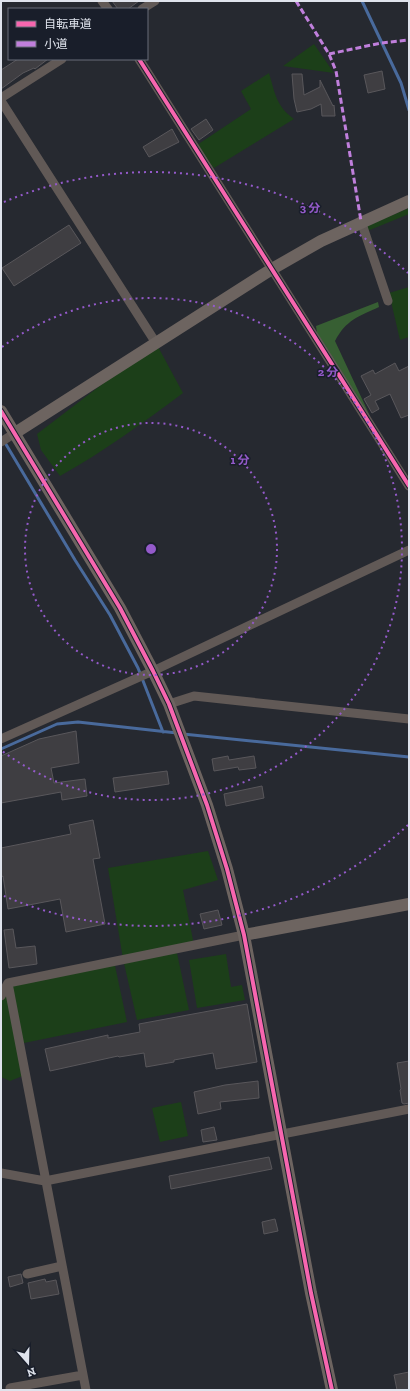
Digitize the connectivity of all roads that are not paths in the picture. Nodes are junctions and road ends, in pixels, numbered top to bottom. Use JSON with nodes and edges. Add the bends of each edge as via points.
{"nodes":[{"id":1,"x":155,"y":1,"type":"edge"},
{"id":2,"x":144,"y":8,"type":"edge"},
{"id":3,"x":60,"y":60,"type":"edge"},
{"id":4,"x":140,"y":60,"type":"edge"},
{"id":5,"x":1,"y":98,"type":"edge"},
{"id":6,"x":1,"y":101,"type":"edge"},
{"id":7,"x":409,"y":201,"type":"edge"},
{"id":8,"x":361,"y":222,"type":"junction"},
{"id":9,"x":272,"y":269,"type":"junction"},
{"id":10,"x":388,"y":301,"type":"dead end"},
{"id":11,"x":156,"y":343,"type":"junction"},
{"id":12,"x":1,"y":411,"type":"edge"},
{"id":13,"x":14,"y":433,"type":"junction"},
{"id":14,"x":1,"y":442,"type":"edge"},
{"id":15,"x":409,"y":486,"type":"edge"},
{"id":16,"x":409,"y":550,"type":"edge"},
{"id":17,"x":153,"y":671,"type":"junction"},
{"id":18,"x":169,"y":704,"type":"junction"},
{"id":19,"x":409,"y":719,"type":"edge"},
{"id":20,"x":1,"y":739,"type":"edge"},
{"id":21,"x":409,"y":904,"type":"edge"},
{"id":22,"x":244,"y":935,"type":"junction"},
{"id":23,"x":8,"y":983,"type":"junction"},
{"id":24,"x":1,"y":996,"type":"edge"},
{"id":25,"x":409,"y":1109,"type":"edge"},
{"id":26,"x":281,"y":1134,"type":"junction"},
{"id":27,"x":1,"y":1173,"type":"edge"},
{"id":28,"x":45,"y":1181,"type":"junction"},
{"id":29,"x":62,"y":1266,"type":"junction"},
{"id":30,"x":27,"y":1274,"type":"dead end"},
{"id":31,"x":83,"y":1375,"type":"junction"},
{"id":32,"x":10,"y":1388,"type":"dead end"},
{"id":33,"x":24,"y":1388,"type":"edge"},
{"id":34,"x":86,"y":1390,"type":"edge"},
{"id":35,"x":332,"y":1390,"type":"edge"}],
"edges":[{"from":1,"to":2,"type":"street"},
{"from":3,"to":5,"type":"street"},
{"from":4,"to":9,"type":"street"},
{"from":6,"to":11,"type":"street"},
{"from":7,"to":8,"type":"street"},
{"from":8,"to":9,"type":"street"},
{"from":8,"to":10,"type":"street"},
{"from":9,"to":11,"type":"street"},
{"from":9,"to":15,"type":"street"},
{"from":11,"to":13,"type":"street"},
{"from":12,"to":13,"type":"street"},
{"from":13,"to":14,"type":"street"},
{"from":13,"to":17,"type":"street","via":[[120,608]]},
{"from":16,"to":17,"type":"street"},
{"from":17,"to":18,"type":"street"},
{"from":17,"to":20,"type":"street"},
{"from":18,"to":19,"type":"street","via":[[194,696]]},
{"from":18,"to":22,"type":"street","via":[[207,805]]},
{"from":21,"to":22,"type":"street"},
{"from":22,"to":23,"type":"street"},
{"from":22,"to":26,"type":"street"},
{"from":23,"to":24,"type":"street"},
{"from":23,"to":28,"type":"street"},
{"from":25,"to":26,"type":"street"},
{"from":26,"to":28,"type":"street"},
{"from":26,"to":35,"type":"street"},
{"from":27,"to":28,"type":"street"},
{"from":28,"to":29,"type":"street"},
{"from":29,"to":30,"type":"street"},
{"from":29,"to":31,"type":"street"},
{"from":31,"to":33,"type":"street"},
{"from":31,"to":34,"type":"street"},
{"from":32,"to":33,"type":"street"}]}
